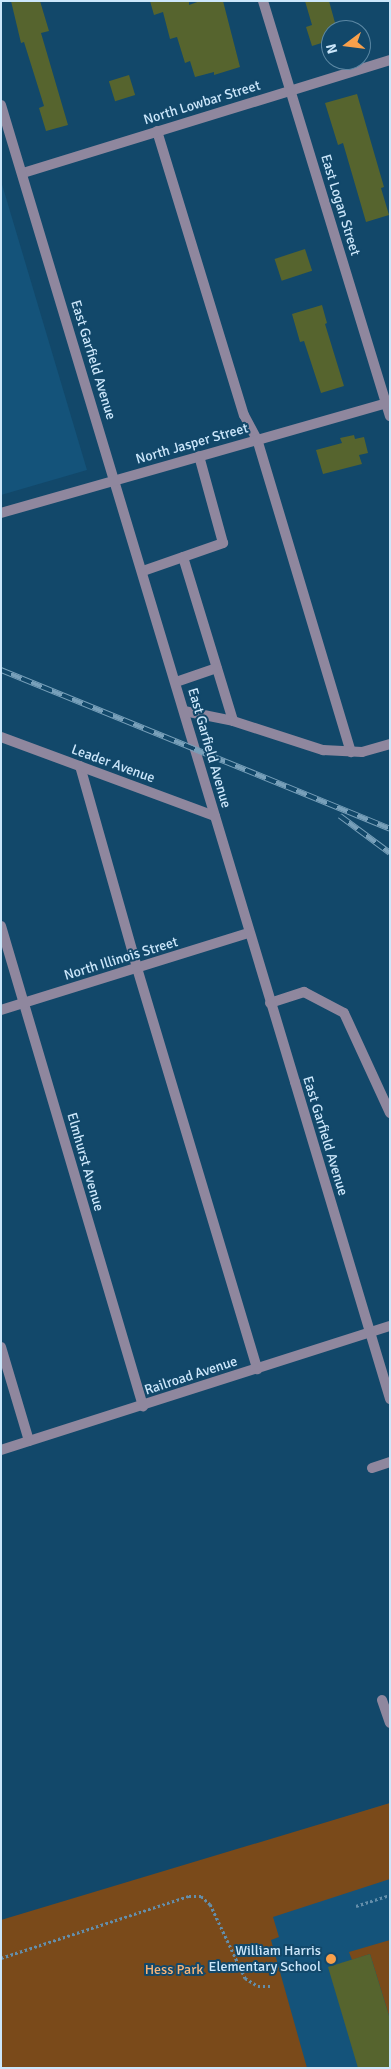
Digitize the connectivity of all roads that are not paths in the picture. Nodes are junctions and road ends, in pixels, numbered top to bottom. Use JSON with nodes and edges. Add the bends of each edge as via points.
{"nodes":[{"id":1,"x":263,"y":1,"type":"edge"},
{"id":2,"x":390,"y":60,"type":"edge"},
{"id":3,"x":291,"y":89,"type":"junction"},
{"id":4,"x":1,"y":105,"type":"edge"},
{"id":5,"x":157,"y":131,"type":"junction"},
{"id":6,"x":23,"y":173,"type":"junction"},
{"id":7,"x":388,"y":402,"type":"edge"},
{"id":8,"x":390,"y":416,"type":"edge"},
{"id":9,"x":257,"y":439,"type":"junction"},
{"id":10,"x":199,"y":456,"type":"junction"},
{"id":11,"x":115,"y":481,"type":"junction"},
{"id":12,"x":1,"y":513,"type":"edge"},
{"id":13,"x":184,"y":557,"type":"junction"},
{"id":14,"x":143,"y":571,"type":"junction"},
{"id":15,"x":217,"y":668,"type":"junction"},
{"id":16,"x":176,"y":682,"type":"junction"},
{"id":17,"x":184,"y":711,"type":"junction"},
{"id":18,"x":232,"y":720,"type":"junction"},
{"id":19,"x":1,"y":737,"type":"edge"},
{"id":20,"x":390,"y":744,"type":"edge"},
{"id":21,"x":351,"y":752,"type":"junction"},
{"id":22,"x":80,"y":766,"type":"junction"},
{"id":23,"x":214,"y":816,"type":"junction"},
{"id":24,"x":1,"y":926,"type":"edge"},
{"id":25,"x":248,"y":933,"type":"junction"},
{"id":26,"x":137,"y":968,"type":"junction"},
{"id":27,"x":270,"y":1002,"type":"junction"},
{"id":28,"x":24,"y":1004,"type":"junction"},
{"id":29,"x":1,"y":1010,"type":"edge"},
{"id":30,"x":390,"y":1113,"type":"edge"},
{"id":31,"x":390,"y":1326,"type":"edge"},
{"id":32,"x":1,"y":1347,"type":"edge"},
{"id":33,"x":257,"y":1369,"type":"junction"},
{"id":34,"x":390,"y":1399,"type":"edge"},
{"id":35,"x":143,"y":1406,"type":"junction"},
{"id":36,"x":29,"y":1441,"type":"junction"},
{"id":37,"x":1,"y":1450,"type":"edge"},
{"id":38,"x":390,"y":1462,"type":"edge"},
{"id":39,"x":372,"y":1468,"type":"dead end"},
{"id":40,"x":382,"y":1700,"type":"dead end"},
{"id":41,"x":390,"y":1723,"type":"edge"}],
"edges":[{"from":1,"to":3,"type":"street","name":"East Logan Street"},
{"from":2,"to":3,"type":"street","name":"North Lowbar Street"},
{"from":3,"to":5,"type":"street","name":"North Lowbar Street"},
{"from":3,"to":7,"type":"street","name":"East Logan Street"},
{"from":4,"to":6,"type":"street","name":"East Garfield Avenue"},
{"from":5,"to":6,"type":"street","name":"North Lowbar Street"},
{"from":5,"to":9,"type":"street","via":[[244,415]]},
{"from":6,"to":11,"type":"street","name":"East Garfield Avenue"},
{"from":7,"to":8,"type":"street","name":"East Logan Street"},
{"from":7,"to":9,"type":"street","name":"North Jasper Street"},
{"from":9,"to":10,"type":"street","name":"North Jasper Street"},
{"from":9,"to":21,"type":"street"},
{"from":10,"to":11,"type":"street","name":"North Jasper Street"},
{"from":10,"to":13,"type":"street","via":[[223,543]]},
{"from":11,"to":12,"type":"street","name":"North Jasper Street"},
{"from":11,"to":14,"type":"street","name":"East Garfield Avenue"},
{"from":13,"to":14,"type":"street"},
{"from":13,"to":15,"type":"street"},
{"from":14,"to":16,"type":"street","name":"East Garfield Avenue"},
{"from":15,"to":16,"type":"street"},
{"from":15,"to":18,"type":"street"},
{"from":16,"to":17,"type":"street","name":"East Garfield Avenue"},
{"from":17,"to":18,"type":"street"},
{"from":17,"to":23,"type":"street","name":"East Garfield Avenue"},
{"from":18,"to":21,"type":"street","via":[[323,750]]},
{"from":19,"to":22,"type":"street","name":"Leader Avenue"},
{"from":20,"to":21,"type":"street"},
{"from":22,"to":23,"type":"street","name":"Leader Avenue"},
{"from":22,"to":26,"type":"street"},
{"from":23,"to":25,"type":"street","name":"East Garfield Avenue"},
{"from":24,"to":28,"type":"street","name":"Elmhurst Avenue"},
{"from":25,"to":26,"type":"street","name":"North Illinois Street"},
{"from":25,"to":27,"type":"street","name":"East Garfield Avenue"},
{"from":26,"to":28,"type":"street","name":"North Illinois Street"},
{"from":26,"to":33,"type":"street"},
{"from":27,"to":30,"type":"street","via":[[304,992],[344,1013]]},
{"from":27,"to":34,"type":"street","name":"East Garfield Avenue","bridge":true},
{"from":28,"to":29,"type":"street","name":"North Illinois Street"},
{"from":28,"to":35,"type":"street","name":"Elmhurst Avenue"},
{"from":31,"to":33,"type":"street","name":"Railroad Avenue"},
{"from":32,"to":36,"type":"street"},
{"from":33,"to":35,"type":"street","name":"Railroad Avenue"},
{"from":35,"to":36,"type":"street","name":"Railroad Avenue"},
{"from":36,"to":37,"type":"street","name":"Railroad Avenue"},
{"from":38,"to":39,"type":"street"},
{"from":40,"to":41,"type":"street"}]}
